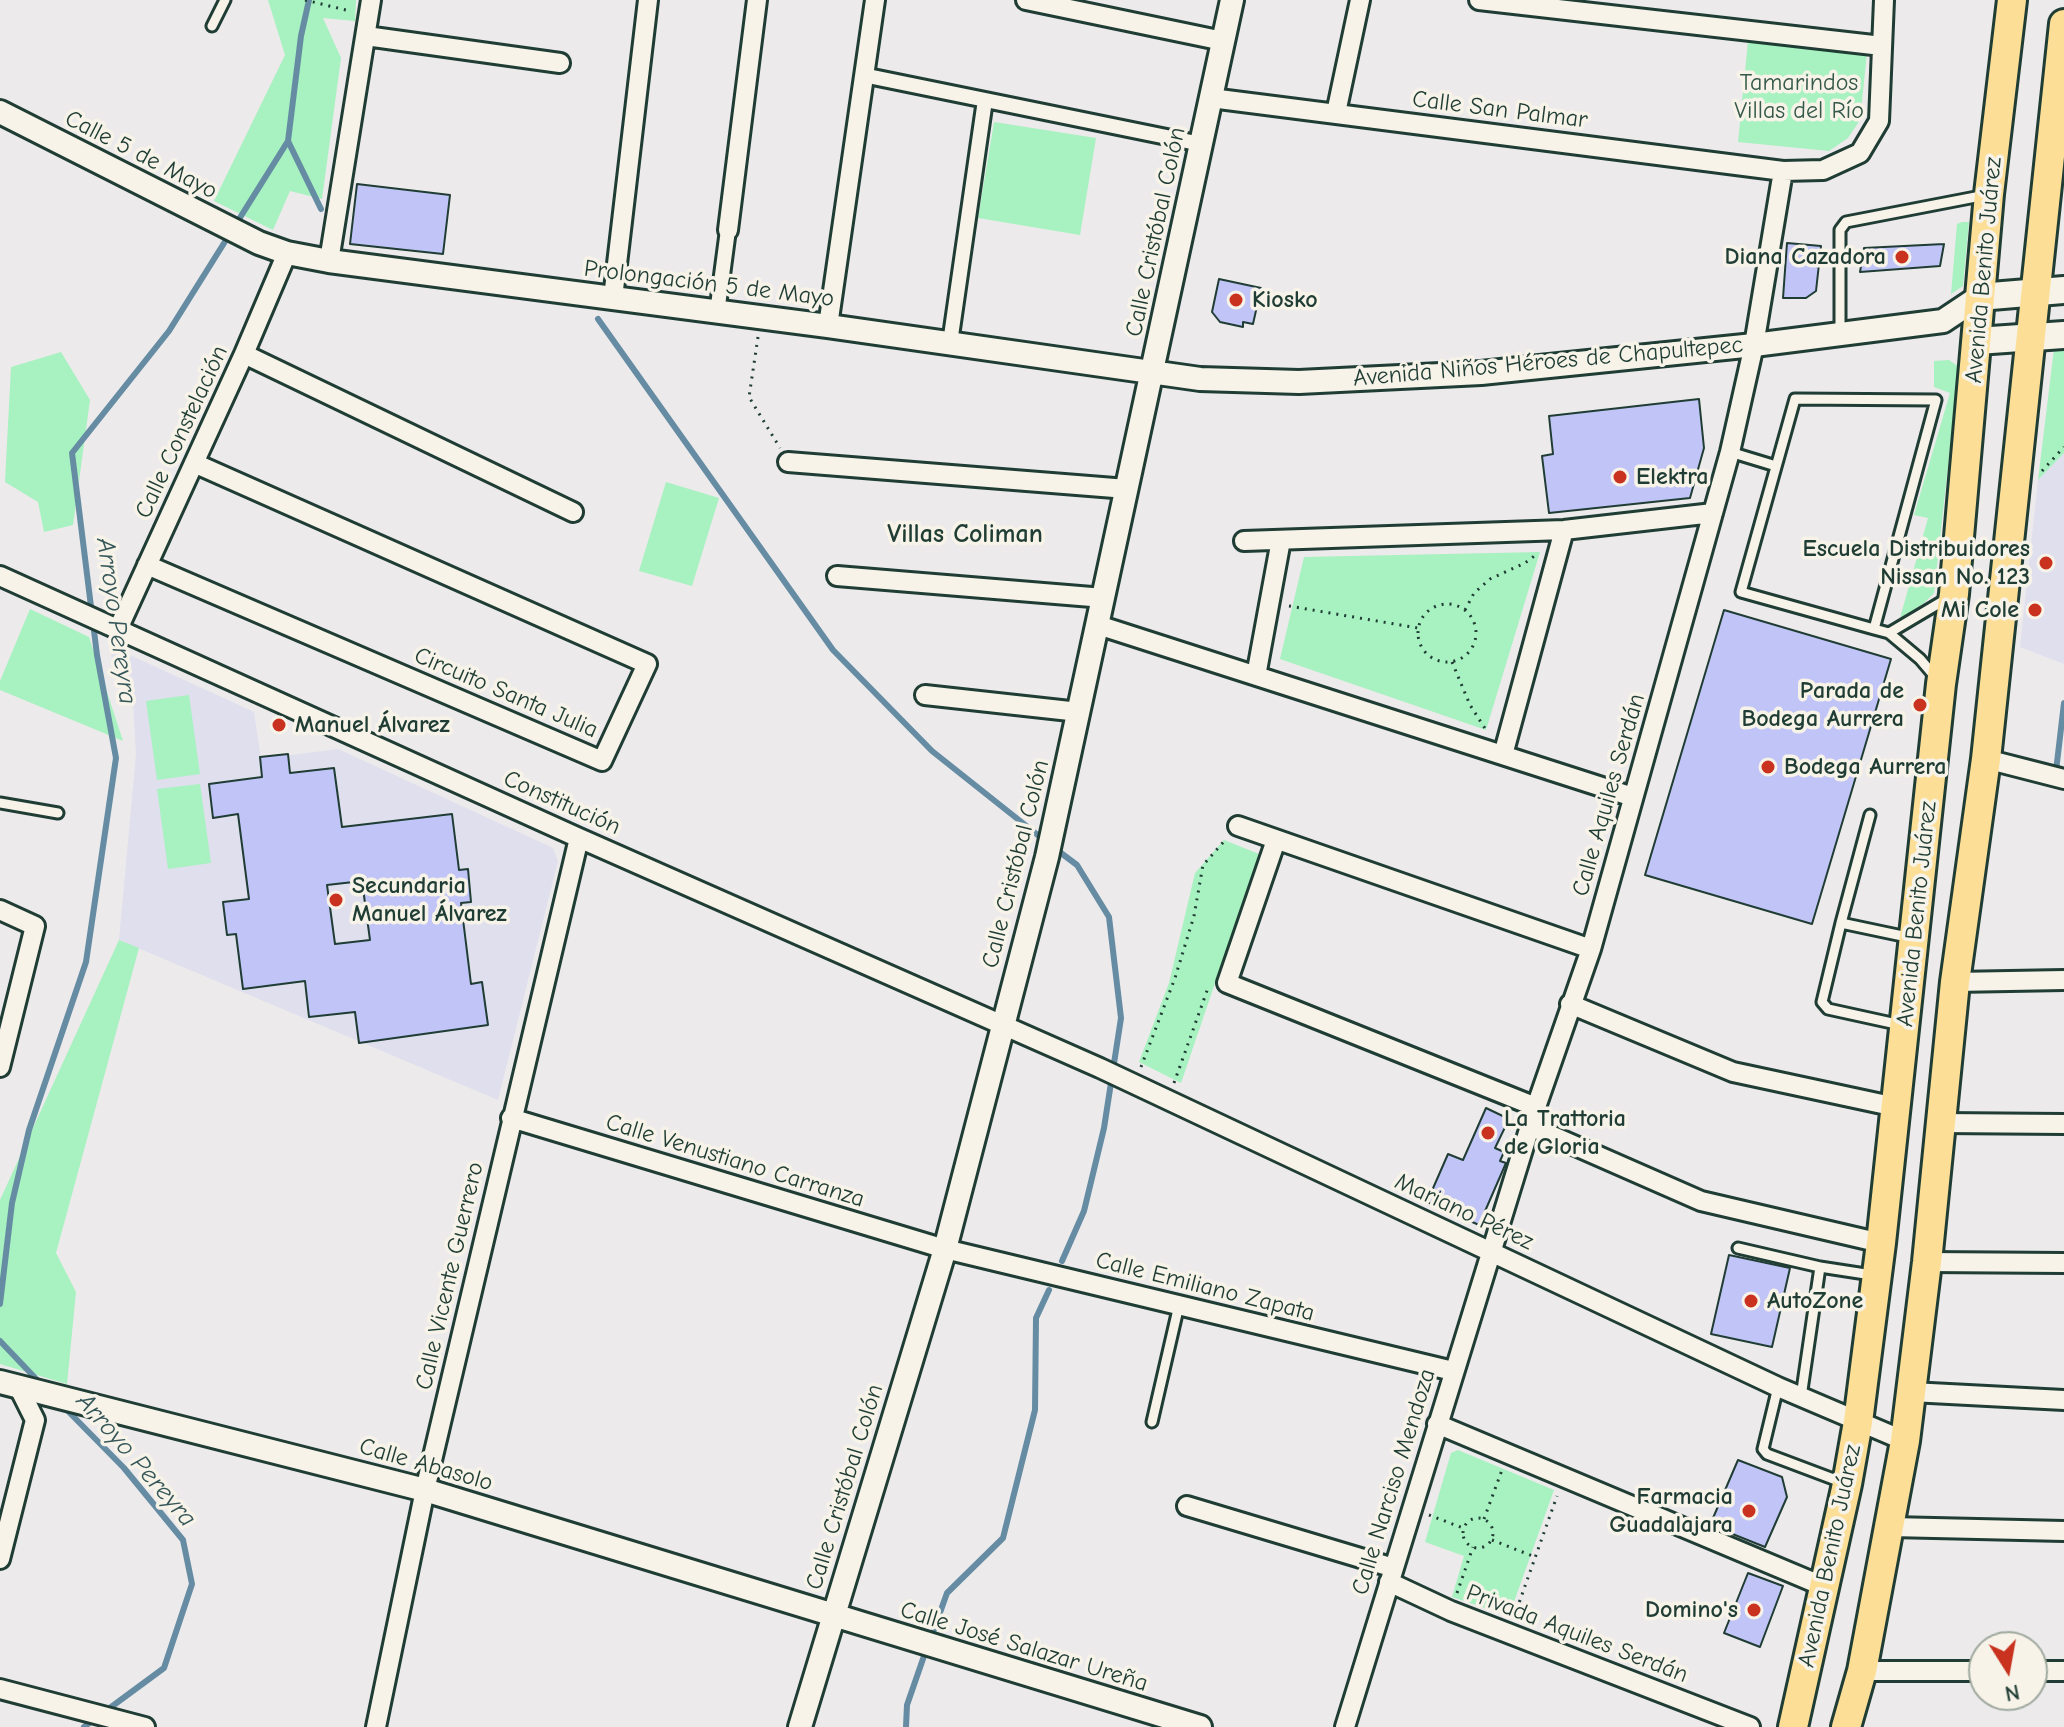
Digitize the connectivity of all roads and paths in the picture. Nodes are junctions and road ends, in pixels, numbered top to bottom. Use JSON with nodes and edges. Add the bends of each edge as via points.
{"nodes":[{"id":1,"x":225,"y":0,"type":"edge"},
{"id":2,"x":305,"y":0,"type":"edge"},
{"id":3,"x":648,"y":0,"type":"edge"},
{"id":4,"x":757,"y":0,"type":"edge"},
{"id":5,"x":875,"y":0,"type":"edge"},
{"id":6,"x":1026,"y":0,"type":"edge"},
{"id":7,"x":1232,"y":0,"type":"edge"},
{"id":8,"x":1360,"y":0,"type":"edge"},
{"id":9,"x":1479,"y":0,"type":"edge"},
{"id":10,"x":1884,"y":0,"type":"edge"},
{"id":11,"x":2012,"y":0,"type":"edge"},
{"id":12,"x":370,"y":8,"type":"edge"},
{"id":13,"x":2064,"y":24,"type":"edge"},
{"id":14,"x":212,"y":26,"type":"dead end"},
{"id":15,"x":366,"y":36,"type":"junction"},
{"id":16,"x":1223,"y":41,"type":"junction"},
{"id":17,"x":1882,"y":46,"type":"junction"},
{"id":18,"x":560,"y":63,"type":"dead end"},
{"id":19,"x":863,"y":75,"type":"junction"},
{"id":20,"x":1211,"y":98,"type":"junction"},
{"id":21,"x":985,"y":100,"type":"junction"},
{"id":22,"x":0,"y":112,"type":"edge"},
{"id":23,"x":1336,"y":113,"type":"junction"},
{"id":24,"x":1201,"y":144,"type":"junction"},
{"id":25,"x":1783,"y":171,"type":"junction"},
{"id":26,"x":1989,"y":194,"type":"junction"},
{"id":27,"x":728,"y":230,"type":"joint"},
{"id":28,"x":259,"y":243,"type":"joint"},
{"id":29,"x":287,"y":253,"type":"junction"},
{"id":30,"x":329,"y":261,"type":"junction"},
{"id":31,"x":2064,"y":290,"type":"edge"},
{"id":32,"x":2034,"y":292,"type":"junction"},
{"id":33,"x":1979,"y":297,"type":"junction"},
{"id":34,"x":613,"y":298,"type":"junction"},
{"id":35,"x":717,"y":313,"type":"junction"},
{"id":36,"x":760,"y":318,"type":"junction"},
{"id":37,"x":1943,"y":321,"type":"junction"},
{"id":38,"x":828,"y":326,"type":"junction"},
{"id":39,"x":1840,"y":334,"type":"junction"},
{"id":40,"x":2064,"y":335,"type":"edge"},
{"id":41,"x":2029,"y":337,"type":"junction"},
{"id":42,"x":1977,"y":341,"type":"junction"},
{"id":43,"x":950,"y":343,"type":"junction"},
{"id":44,"x":1754,"y":345,"type":"junction"},
{"id":45,"x":244,"y":354,"type":"junction"},
{"id":46,"x":1152,"y":372,"type":"junction"},
{"id":47,"x":2064,"y":447,"type":"edge"},
{"id":48,"x":1730,"y":452,"type":"junction"},
{"id":49,"x":788,"y":462,"type":"joint"},
{"id":50,"x":194,"y":463,"type":"junction"},
{"id":51,"x":1776,"y":466,"type":"junction"},
{"id":52,"x":2042,"y":470,"type":"dead end"},
{"id":53,"x":1127,"y":489,"type":"junction"},
{"id":54,"x":573,"y":512,"type":"dead end"},
{"id":55,"x":1713,"y":513,"type":"junction"},
{"id":56,"x":1564,"y":530,"type":"junction"},
{"id":57,"x":1281,"y":540,"type":"junction"},
{"id":58,"x":1244,"y":541,"type":"dead end"},
{"id":59,"x":147,"y":565,"type":"junction"},
{"id":60,"x":0,"y":576,"type":"edge"},
{"id":61,"x":837,"y":576,"type":"dead end"},
{"id":62,"x":1954,"y":594,"type":"junction"},
{"id":63,"x":1104,"y":598,"type":"junction"},
{"id":64,"x":1269,"y":603,"type":"junction"},
{"id":65,"x":1465,"y":610,"type":"junction"},
{"id":66,"x":110,"y":625,"type":"junction"},
{"id":67,"x":1098,"y":625,"type":"junction"},
{"id":68,"x":1418,"y":628,"type":"junction"},
{"id":69,"x":1874,"y":629,"type":"junction"},
{"id":70,"x":1889,"y":633,"type":"junction"},
{"id":71,"x":1452,"y":662,"type":"junction"},
{"id":72,"x":1256,"y":676,"type":"junction"},
{"id":73,"x":1941,"y":684,"type":"junction"},
{"id":74,"x":925,"y":695,"type":"dead end"},
{"id":75,"x":1079,"y":712,"type":"junction"},
{"id":76,"x":1503,"y":755,"type":"junction"},
{"id":77,"x":1986,"y":759,"type":"junction"},
{"id":78,"x":2064,"y":779,"type":"edge"},
{"id":79,"x":1633,"y":797,"type":"junction"},
{"id":80,"x":0,"y":803,"type":"edge"},
{"id":81,"x":58,"y":813,"type":"dead end"},
{"id":82,"x":1870,"y":815,"type":"dead end"},
{"id":83,"x":1238,"y":826,"type":"joint"},
{"id":84,"x":579,"y":838,"type":"junction"},
{"id":85,"x":1276,"y":840,"type":"junction"},
{"id":86,"x":0,"y":910,"type":"edge"},
{"id":87,"x":1841,"y":923,"type":"junction"},
{"id":88,"x":1914,"y":938,"type":"junction"},
{"id":89,"x":1591,"y":949,"type":"junction"},
{"id":90,"x":2064,"y":980,"type":"edge"},
{"id":91,"x":1955,"y":982,"type":"junction"},
{"id":92,"x":1227,"y":983,"type":"junction"},
{"id":93,"x":1570,"y":1004,"type":"junction"},
{"id":94,"x":1002,"y":1026,"type":"junction"},
{"id":95,"x":1905,"y":1026,"type":"junction"},
{"id":96,"x":0,"y":1067,"type":"edge"},
{"id":97,"x":1132,"y":1083,"type":"junction"},
{"id":98,"x":1168,"y":1100,"type":"junction"},
{"id":99,"x":1536,"y":1107,"type":"junction"},
{"id":100,"x":1896,"y":1107,"type":"junction"},
{"id":101,"x":511,"y":1118,"type":"junction"},
{"id":102,"x":1941,"y":1123,"type":"junction"},
{"id":103,"x":2064,"y":1124,"type":"edge"},
{"id":104,"x":1530,"y":1126,"type":"junction"},
{"id":105,"x":1881,"y":1243,"type":"junction"},
{"id":106,"x":1738,"y":1248,"type":"dead end"},
{"id":107,"x":945,"y":1249,"type":"junction"},
{"id":108,"x":1493,"y":1252,"type":"junction"},
{"id":109,"x":1927,"y":1262,"type":"junction"},
{"id":110,"x":2064,"y":1263,"type":"edge"},
{"id":111,"x":1820,"y":1267,"type":"junction"},
{"id":112,"x":1877,"y":1276,"type":"junction"},
{"id":113,"x":1179,"y":1305,"type":"junction"},
{"id":114,"x":1453,"y":1371,"type":"junction"},
{"id":115,"x":9,"y":1384,"type":"edge"},
{"id":116,"x":1778,"y":1387,"type":"junction"},
{"id":117,"x":1911,"y":1392,"type":"junction"},
{"id":118,"x":1801,"y":1397,"type":"junction"},
{"id":119,"x":2064,"y":1400,"type":"edge"},
{"id":120,"x":1152,"y":1422,"type":"dead end"},
{"id":121,"x":1858,"y":1422,"type":"junction"},
{"id":122,"x":1437,"y":1424,"type":"junction"},
{"id":123,"x":1905,"y":1441,"type":"junction"},
{"id":124,"x":1508,"y":1454,"type":"junction"},
{"id":125,"x":1564,"y":1477,"type":"junction"},
{"id":126,"x":1847,"y":1484,"type":"junction"},
{"id":127,"x":425,"y":1490,"type":"junction"},
{"id":128,"x":1187,"y":1506,"type":"dead end"},
{"id":129,"x":1412,"y":1509,"type":"junction"},
{"id":130,"x":1484,"y":1519,"type":"junction"},
{"id":131,"x":1891,"y":1527,"type":"junction"},
{"id":132,"x":1463,"y":1528,"type":"junction"},
{"id":133,"x":2064,"y":1531,"type":"edge"},
{"id":134,"x":1492,"y":1540,"type":"junction"},
{"id":135,"x":1473,"y":1547,"type":"junction"},
{"id":136,"x":1535,"y":1557,"type":"junction"},
{"id":137,"x":0,"y":1559,"type":"edge"},
{"id":138,"x":1392,"y":1575,"type":"junction"},
{"id":139,"x":1825,"y":1587,"type":"junction"},
{"id":140,"x":1451,"y":1611,"type":"junction"},
{"id":141,"x":832,"y":1616,"type":"junction"},
{"id":142,"x":1508,"y":1632,"type":"junction"},
{"id":143,"x":1862,"y":1671,"type":"junction"},
{"id":144,"x":1968,"y":1671,"type":"edge"},
{"id":145,"x":0,"y":1689,"type":"edge"},
{"id":146,"x":145,"y":1727,"type":"edge"},
{"id":147,"x":376,"y":1727,"type":"edge"},
{"id":148,"x":800,"y":1727,"type":"edge"},
{"id":149,"x":1200,"y":1727,"type":"edge"},
{"id":150,"x":1345,"y":1727,"type":"edge"},
{"id":151,"x":1750,"y":1727,"type":"edge"},
{"id":152,"x":1793,"y":1727,"type":"edge"},
{"id":153,"x":1846,"y":1727,"type":"edge"}],
"edges":[{"from":1,"to":14,"type":"lane"},
{"from":2,"to":12,"type":"path"},
{"from":3,"to":34,"type":"street"},
{"from":4,"to":27,"type":"street"},
{"from":5,"to":19,"type":"street"},
{"from":6,"to":16,"type":"street"},
{"from":7,"to":16,"type":"street","name":"Calle Cristóbal Colón"},
{"from":8,"to":23,"type":"street"},
{"from":9,"to":17,"type":"street"},
{"from":10,"to":17,"type":"street","name":"Calle San Palmar"},
{"from":11,"to":26,"type":"main road","name":"Avenida Benito Juárez"},
{"from":12,"to":15,"type":"street"},
{"from":13,"to":32,"type":"main road","name":"Avenida Benito Juárez"},
{"from":15,"to":18,"type":"street"},
{"from":15,"to":30,"type":"street"},
{"from":16,"to":20,"type":"street","name":"Calle Cristóbal Colón"},
{"from":17,"to":25,"type":"street","name":"Calle San Palmar","via":[[1879,121],[1860,153],[1823,170]]},
{"from":19,"to":21,"type":"street"},
{"from":19,"to":38,"type":"street"},
{"from":20,"to":23,"type":"street","name":"Calle San Palmar"},
{"from":20,"to":24,"type":"street","name":"Calle Cristóbal Colón"},
{"from":21,"to":24,"type":"street"},
{"from":21,"to":43,"type":"street"},
{"from":22,"to":28,"type":"street","name":"Calle 5 de Mayo"},
{"from":23,"to":25,"type":"street","name":"Calle San Palmar"},
{"from":24,"to":46,"type":"street","name":"Calle Cristóbal Colón"},
{"from":25,"to":44,"type":"street","name":"Calle Aquiles Serdán"},
{"from":26,"to":33,"type":"main road","name":"Avenida Benito Juárez"},
{"from":26,"to":39,"type":"lane","via":[[1846,222],[1840,230]]},
{"from":27,"to":35,"type":"street"},
{"from":28,"to":29,"type":"street","name":"Prolongación 5 de Mayo"},
{"from":29,"to":30,"type":"street","name":"Prolongación 5 de Mayo"},
{"from":29,"to":45,"type":"street","name":"Calle Constelación"},
{"from":30,"to":34,"type":"street","name":"Prolongación 5 de Mayo"},
{"from":31,"to":32,"type":"main road","name":"Avenida Niños Héroes de Chapultepec"},
{"from":32,"to":33,"type":"main road","name":"Avenida Niños Héroes de Chapultepec"},
{"from":32,"to":41,"type":"main road","name":"Avenida Benito Juárez"},
{"from":33,"to":37,"type":"street","name":"Avenida Niños Héroes de Chapultepec"},
{"from":33,"to":42,"type":"main road","name":"Avenida Benito Juárez"},
{"from":34,"to":35,"type":"street","name":"Prolongación 5 de Mayo"},
{"from":35,"to":36,"type":"street","name":"Prolongación 5 de Mayo"},
{"from":36,"to":38,"type":"street","name":"Prolongación 5 de Mayo"},
{"from":36,"to":49,"type":"path","via":[[749,397]]},
{"from":37,"to":39,"type":"street","name":"Avenida Niños Héroes de Chapultepec"},
{"from":37,"to":42,"type":"street"},
{"from":38,"to":43,"type":"street","name":"Prolongación 5 de Mayo"},
{"from":39,"to":44,"type":"street","name":"Avenida Niños Héroes de Chapultepec"},
{"from":40,"to":41,"type":"main road"},
{"from":41,"to":42,"type":"main road"},
{"from":41,"to":77,"type":"main road","name":"Avenida Benito Juárez"},
{"from":42,"to":62,"type":"main road","name":"Avenida Benito Juárez"},
{"from":43,"to":46,"type":"street","name":"Prolongación 5 de Mayo"},
{"from":44,"to":46,"type":"street","name":"Avenida Niños Héroes de Chapultepec","via":[[1481,373],[1299,382]]},
{"from":44,"to":48,"type":"street","name":"Calle Aquiles Serdán"},
{"from":45,"to":50,"type":"street","name":"Calle Constelación"},
{"from":45,"to":54,"type":"street"},
{"from":46,"to":53,"type":"street","name":"Calle Cristóbal Colón"},
{"from":47,"to":52,"type":"path"},
{"from":48,"to":51,"type":"lane"},
{"from":48,"to":55,"type":"street","name":"Calle Aquiles Serdán"},
{"from":49,"to":53,"type":"street"},
{"from":50,"to":59,"type":"street","name":"Calle Constelación"},
{"from":50,"to":59,"type":"street","name":"Circuito Santa Julia","via":[[647,664],[602,761]]},
{"from":51,"to":69,"type":"lane","via":[[1741,592]]},
{"from":51,"to":69,"type":"lane","via":[[1795,399],[1936,400]]},
{"from":53,"to":63,"type":"street","name":"Calle Cristóbal Colón"},
{"from":55,"to":56,"type":"street"},
{"from":55,"to":79,"type":"street","name":"Calle Aquiles Serdán"},
{"from":56,"to":57,"type":"street"},
{"from":56,"to":65,"type":"path","via":[[1525,563],[1490,579]]},
{"from":56,"to":76,"type":"street"},
{"from":57,"to":58,"type":"street"},
{"from":57,"to":64,"type":"street"},
{"from":59,"to":66,"type":"street","name":"Calle Constelación"},
{"from":60,"to":66,"type":"street","name":"Constitución"},
{"from":61,"to":63,"type":"street"},
{"from":62,"to":70,"type":"lane"},
{"from":62,"to":73,"type":"main road","name":"Avenida Benito Juárez"},
{"from":63,"to":67,"type":"street","name":"Calle Cristóbal Colón"},
{"from":64,"to":68,"type":"path"},
{"from":64,"to":72,"type":"street"},
{"from":65,"to":68,"type":"path","via":[[1436,606]]},
{"from":65,"to":71,"type":"path","via":[[1475,625],[1474,645]]},
{"from":66,"to":84,"type":"street","name":"Constitución"},
{"from":67,"to":72,"type":"street"},
{"from":67,"to":75,"type":"street","name":"Calle Cristóbal Colón"},
{"from":68,"to":71,"type":"path","via":[[1426,654]]},
{"from":69,"to":70,"type":"lane"},
{"from":70,"to":73,"type":"lane"},
{"from":71,"to":76,"type":"path","via":[[1470,705]]},
{"from":72,"to":76,"type":"street"},
{"from":73,"to":88,"type":"main road","name":"Avenida Benito Juárez"},
{"from":74,"to":75,"type":"street"},
{"from":75,"to":94,"type":"street","name":"Calle Cristóbal Colón"},
{"from":76,"to":79,"type":"street"},
{"from":77,"to":78,"type":"street"},
{"from":77,"to":91,"type":"main road","name":"Avenida Benito Juárez"},
{"from":79,"to":89,"type":"street","name":"Calle Aquiles Serdán"},
{"from":80,"to":81,"type":"lane"},
{"from":82,"to":87,"type":"lane"},
{"from":83,"to":85,"type":"street"},
{"from":83,"to":97,"type":"path","via":[[1203,865],[1175,978]]},
{"from":84,"to":94,"type":"street","name":"Constitución"},
{"from":84,"to":101,"type":"street","name":"Calle Vicente Guerrero"},
{"from":85,"to":89,"type":"street"},
{"from":85,"to":92,"type":"street"},
{"from":86,"to":96,"type":"street","via":[[35,926]]},
{"from":87,"to":88,"type":"lane"},
{"from":87,"to":95,"type":"lane","via":[[1822,1002],[1828,1009]]},
{"from":88,"to":95,"type":"main road","name":"Avenida Benito Juárez"},
{"from":89,"to":93,"type":"street","name":"Calle Aquiles Serdán"},
{"from":90,"to":91,"type":"street"},
{"from":91,"to":102,"type":"main road","name":"Avenida Benito Juárez"},
{"from":92,"to":98,"type":"path","via":[[1212,977]]},
{"from":92,"to":99,"type":"street"},
{"from":93,"to":99,"type":"street","name":"Calle Aquiles Serdán"},
{"from":93,"to":100,"type":"street","via":[[1733,1072]]},
{"from":94,"to":97,"type":"street","name":"Mariano Pérez"},
{"from":94,"to":107,"type":"street","name":"Calle Cristóbal Colón"},
{"from":95,"to":100,"type":"main road","name":"Avenida Benito Juárez"},
{"from":97,"to":98,"type":"street","name":"Mariano Pérez"},
{"from":98,"to":108,"type":"street","name":"Mariano Pérez"},
{"from":99,"to":104,"type":"street","name":"Calle Aquiles Serdán"},
{"from":100,"to":105,"type":"main road","name":"Avenida Benito Juárez"},
{"from":101,"to":107,"type":"street","name":"Calle Venustiano Carranza"},
{"from":101,"to":127,"type":"street","name":"Calle Vicente Guerrero"},
{"from":102,"to":103,"type":"street"},
{"from":102,"to":109,"type":"main road","name":"Avenida Benito Juárez"},
{"from":104,"to":105,"type":"street","via":[[1701,1201]]},
{"from":104,"to":108,"type":"street","name":"Calle Aquiles Serdán"},
{"from":105,"to":112,"type":"main road","name":"Avenida Benito Juárez"},
{"from":106,"to":111,"type":"lane"},
{"from":107,"to":113,"type":"street","name":"Calle Emiliano Zapata"},
{"from":107,"to":141,"type":"street","name":"Calle Cristóbal Colón"},
{"from":108,"to":114,"type":"street","name":"Calle Narciso Mendoza"},
{"from":108,"to":116,"type":"street","name":"Mariano Pérez"},
{"from":109,"to":110,"type":"street"},
{"from":109,"to":117,"type":"main road","name":"Avenida Benito Juárez"},
{"from":111,"to":112,"type":"lane"},
{"from":111,"to":118,"type":"lane"},
{"from":112,"to":121,"type":"main road","name":"Avenida Benito Juárez"},
{"from":113,"to":114,"type":"street","name":"Calle Emiliano Zapata"},
{"from":113,"to":120,"type":"lane"},
{"from":114,"to":122,"type":"street","name":"Calle Narciso Mendoza"},
{"from":115,"to":127,"type":"street","name":"Calle Abasolo"},
{"from":115,"to":137,"type":"street","via":[[35,1420]]},
{"from":116,"to":118,"type":"street","name":"Mariano Pérez"},
{"from":116,"to":126,"type":"lane","via":[[1763,1449]]},
{"from":117,"to":119,"type":"street"},
{"from":117,"to":123,"type":"main road","name":"Avenida Benito Juárez"},
{"from":118,"to":121,"type":"street","name":"Mariano Pérez"},
{"from":121,"to":123,"type":"street","name":"Mariano Pérez"},
{"from":121,"to":126,"type":"main road","name":"Avenida Benito Juárez"},
{"from":122,"to":124,"type":"street"},
{"from":122,"to":129,"type":"street","name":"Calle Narciso Mendoza"},
{"from":123,"to":131,"type":"main road","name":"Avenida Benito Juárez"},
{"from":124,"to":125,"type":"street"},
{"from":124,"to":130,"type":"path"},
{"from":125,"to":136,"type":"path"},
{"from":125,"to":139,"type":"street"},
{"from":126,"to":139,"type":"main road","name":"Avenida Benito Juárez"},
{"from":127,"to":141,"type":"street","name":"Calle Abasolo"},
{"from":127,"to":147,"type":"street","name":"Calle Vicente Guerrero"},
{"from":128,"to":138,"type":"street","name":"Privada Aquiles Serdán"},
{"from":129,"to":132,"type":"path"},
{"from":129,"to":138,"type":"street","name":"Calle Narciso Mendoza"},
{"from":130,"to":132,"type":"path","via":[[1474,1518]]},
{"from":130,"to":134,"type":"path","via":[[1493,1530]]},
{"from":131,"to":133,"type":"street"},
{"from":131,"to":143,"type":"main road","name":"Avenida Benito Juárez"},
{"from":132,"to":135,"type":"path","via":[[1463,1537]]},
{"from":134,"to":135,"type":"path"},
{"from":134,"to":136,"type":"path"},
{"from":135,"to":140,"type":"path"},
{"from":136,"to":142,"type":"path"},
{"from":138,"to":140,"type":"street","name":"Privada Aquiles Serdán"},
{"from":138,"to":150,"type":"street","name":"Calle Narciso Mendoza"},
{"from":139,"to":152,"type":"main road","name":"Avenida Benito Juárez"},
{"from":140,"to":142,"type":"street","name":"Privada Aquiles Serdán"},
{"from":141,"to":148,"type":"street","name":"Calle Cristóbal Colón"},
{"from":141,"to":149,"type":"street","name":"Calle José Salazar Ureña"},
{"from":142,"to":151,"type":"street","name":"Privada Aquiles Serdán"},
{"from":143,"to":144,"type":"street"},
{"from":143,"to":153,"type":"main road","name":"Avenida Benito Juárez"},
{"from":145,"to":146,"type":"street"}]}
